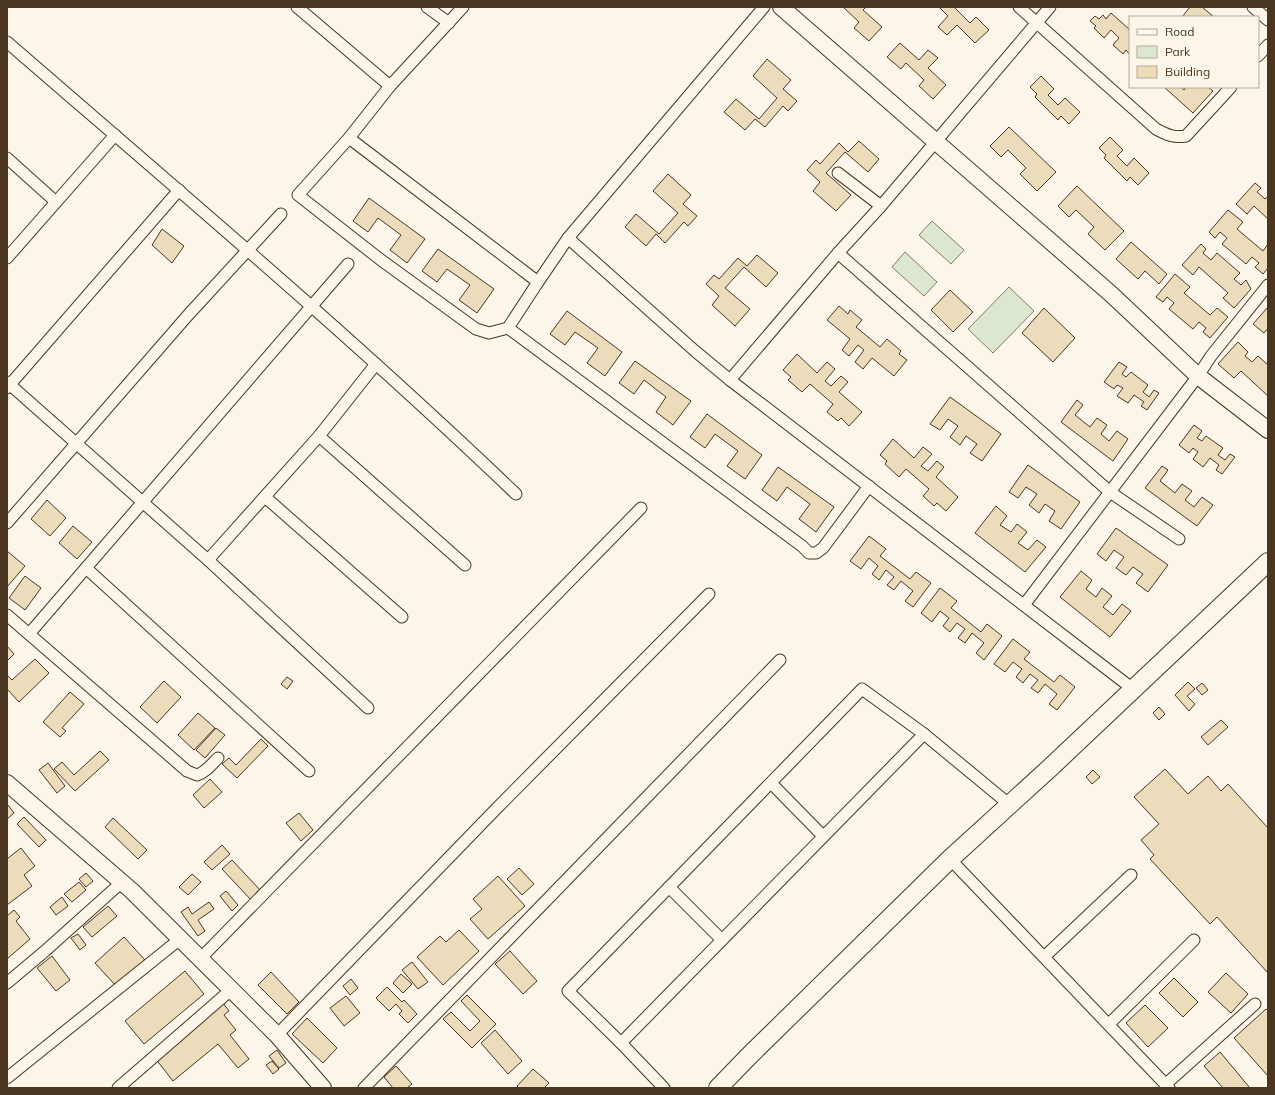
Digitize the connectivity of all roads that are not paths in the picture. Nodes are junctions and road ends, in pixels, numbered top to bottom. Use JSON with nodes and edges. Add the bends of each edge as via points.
{"nodes":[{"id":1,"x":297,"y":7,"type":"edge"},
{"id":2,"x":427,"y":7,"type":"edge"},
{"id":3,"x":462,"y":7,"type":"edge"},
{"id":4,"x":764,"y":7,"type":"edge"},
{"id":5,"x":781,"y":7,"type":"edge"},
{"id":6,"x":1019,"y":7,"type":"edge"},
{"id":7,"x":1050,"y":7,"type":"edge"},
{"id":8,"x":1253,"y":7,"type":"edge"},
{"id":9,"x":1268,"y":20,"type":"edge"},
{"id":10,"x":1036,"y":22,"type":"junction"},
{"id":11,"x":449,"y":23,"type":"junction"},
{"id":12,"x":7,"y":42,"type":"edge"},
{"id":13,"x":1268,"y":45,"type":"edge"},
{"id":14,"x":1259,"y":55,"type":"edge"},
{"id":15,"x":390,"y":86,"type":"junction"},
{"id":16,"x":1230,"y":88,"type":"edge"},
{"id":17,"x":115,"y":135,"type":"junction"},
{"id":18,"x":349,"y":138,"type":"junction"},
{"id":19,"x":935,"y":141,"type":"junction"},
{"id":20,"x":7,"y":158,"type":"edge"},
{"id":21,"x":838,"y":173,"type":"dead end"},
{"id":22,"x":179,"y":190,"type":"junction"},
{"id":23,"x":56,"y":202,"type":"junction"},
{"id":24,"x":881,"y":206,"type":"junction"},
{"id":25,"x":281,"y":214,"type":"dead end"},
{"id":26,"x":568,"y":238,"type":"junction"},
{"id":27,"x":248,"y":250,"type":"junction"},
{"id":28,"x":838,"y":253,"type":"junction"},
{"id":29,"x":7,"y":258,"type":"edge"},
{"id":30,"x":348,"y":264,"type":"dead end"},
{"id":31,"x":538,"y":282,"type":"junction"},
{"id":32,"x":1268,"y":285,"type":"edge"},
{"id":33,"x":312,"y":305,"type":"junction"},
{"id":34,"x":508,"y":328,"type":"junction"},
{"id":35,"x":376,"y":364,"type":"junction"},
{"id":36,"x":1198,"y":376,"type":"junction"},
{"id":37,"x":730,"y":380,"type":"junction"},
{"id":38,"x":8,"y":385,"type":"edge"},
{"id":39,"x":1268,"y":430,"type":"edge"},
{"id":40,"x":319,"y":436,"type":"junction"},
{"id":41,"x":76,"y":444,"type":"junction"},
{"id":42,"x":869,"y":486,"type":"junction"},
{"id":43,"x":1110,"y":492,"type":"junction"},
{"id":44,"x":516,"y":494,"type":"dead end"},
{"id":45,"x":265,"y":497,"type":"junction"},
{"id":46,"x":142,"y":503,"type":"junction"},
{"id":47,"x":641,"y":508,"type":"dead end"},
{"id":48,"x":7,"y":523,"type":"edge"},
{"id":49,"x":1180,"y":539,"type":"dead end"},
{"id":50,"x":208,"y":560,"type":"junction"},
{"id":51,"x":1268,"y":562,"type":"edge"},
{"id":52,"x":465,"y":565,"type":"dead end"},
{"id":53,"x":86,"y":568,"type":"junction"},
{"id":54,"x":709,"y":594,"type":"dead end"},
{"id":55,"x":1024,"y":605,"type":"junction"},
{"id":56,"x":7,"y":614,"type":"edge"},
{"id":57,"x":402,"y":617,"type":"dead end"},
{"id":58,"x":29,"y":634,"type":"junction"},
{"id":59,"x":780,"y":660,"type":"dead end"},
{"id":60,"x":1133,"y":689,"type":"junction"},
{"id":61,"x":368,"y":708,"type":"dead end"},
{"id":62,"x":924,"y":734,"type":"junction"},
{"id":63,"x":218,"y":758,"type":"dead end"},
{"id":64,"x":310,"y":771,"type":"dead end"},
{"id":65,"x":7,"y":783,"type":"edge"},
{"id":66,"x":772,"y":783,"type":"junction"},
{"id":67,"x":1010,"y":805,"type":"junction"},
{"id":68,"x":823,"y":836,"type":"junction"},
{"id":69,"x":950,"y":859,"type":"junction"},
{"id":70,"x":1131,"y":875,"type":"dead end"},
{"id":71,"x":122,"y":882,"type":"junction"},
{"id":72,"x":669,"y":888,"type":"junction"},
{"id":73,"x":180,"y":939,"type":"junction"},
{"id":74,"x":722,"y":940,"type":"junction"},
{"id":75,"x":1194,"y":940,"type":"dead end"},
{"id":76,"x":1044,"y":957,"type":"junction"},
{"id":77,"x":200,"y":958,"type":"junction"},
{"id":78,"x":7,"y":982,"type":"edge"},
{"id":79,"x":232,"y":990,"type":"junction"},
{"id":80,"x":1255,"y":1004,"type":"dead end"},
{"id":81,"x":1109,"y":1024,"type":"junction"},
{"id":82,"x":277,"y":1035,"type":"junction"},
{"id":83,"x":621,"y":1043,"type":"junction"},
{"id":84,"x":7,"y":1078,"type":"edge"},
{"id":85,"x":1167,"y":1086,"type":"edge"},
{"id":86,"x":118,"y":1088,"type":"edge"},
{"id":87,"x":323,"y":1088,"type":"edge"},
{"id":88,"x":364,"y":1088,"type":"edge"},
{"id":89,"x":664,"y":1088,"type":"edge"},
{"id":90,"x":718,"y":1088,"type":"edge"}],
"edges":[{"from":1,"to":15,"type":"street"},
{"from":2,"to":11,"type":"street"},
{"from":3,"to":11,"type":"street"},
{"from":4,"to":26,"type":"street"},
{"from":5,"to":19,"type":"street"},
{"from":6,"to":10,"type":"street"},
{"from":7,"to":10,"type":"street"},
{"from":8,"to":9,"type":"street"},
{"from":10,"to":16,"type":"street","via":[[1156,129],[1167,135],[1177,138],[1186,136]]},
{"from":10,"to":19,"type":"street"},
{"from":11,"to":15,"type":"street"},
{"from":12,"to":17,"type":"street"},
{"from":13,"to":14,"type":"street"},
{"from":15,"to":18,"type":"street"},
{"from":17,"to":22,"type":"street"},
{"from":17,"to":23,"type":"street"},
{"from":18,"to":31,"type":"street"},
{"from":18,"to":34,"type":"street","via":[[298,195],[476,329],[489,333]]},
{"from":19,"to":24,"type":"street"},
{"from":19,"to":36,"type":"street","via":[[1110,294]]},
{"from":20,"to":23,"type":"street"},
{"from":21,"to":24,"type":"street"},
{"from":22,"to":27,"type":"street"},
{"from":22,"to":38,"type":"street"},
{"from":23,"to":29,"type":"street"},
{"from":24,"to":28,"type":"street"},
{"from":25,"to":27,"type":"street"},
{"from":26,"to":31,"type":"street"},
{"from":26,"to":37,"type":"street"},
{"from":27,"to":33,"type":"street"},
{"from":27,"to":41,"type":"street"},
{"from":28,"to":37,"type":"street"},
{"from":28,"to":43,"type":"street"},
{"from":30,"to":33,"type":"street"},
{"from":31,"to":34,"type":"street"},
{"from":32,"to":36,"type":"street"},
{"from":33,"to":35,"type":"street"},
{"from":33,"to":46,"type":"street"},
{"from":34,"to":42,"type":"street","via":[[809,553],[816,553],[823,548]]},
{"from":35,"to":40,"type":"street"},
{"from":35,"to":44,"type":"street"},
{"from":36,"to":39,"type":"street"},
{"from":36,"to":43,"type":"street"},
{"from":37,"to":42,"type":"street"},
{"from":38,"to":41,"type":"street"},
{"from":40,"to":45,"type":"street"},
{"from":40,"to":52,"type":"street"},
{"from":41,"to":46,"type":"street"},
{"from":41,"to":48,"type":"street"},
{"from":42,"to":55,"type":"street"},
{"from":43,"to":49,"type":"street"},
{"from":43,"to":55,"type":"street"},
{"from":45,"to":50,"type":"street"},
{"from":45,"to":57,"type":"street"},
{"from":46,"to":50,"type":"street"},
{"from":46,"to":53,"type":"street"},
{"from":47,"to":77,"type":"street"},
{"from":50,"to":61,"type":"street"},
{"from":51,"to":60,"type":"main road"},
{"from":53,"to":58,"type":"street"},
{"from":53,"to":64,"type":"street"},
{"from":54,"to":82,"type":"street"},
{"from":55,"to":60,"type":"street"},
{"from":56,"to":58,"type":"street"},
{"from":58,"to":63,"type":"street","via":[[187,771],[196,775],[201,774]]},
{"from":59,"to":88,"type":"street"},
{"from":60,"to":67,"type":"main road"},
{"from":62,"to":66,"type":"street","via":[[862,689]]},
{"from":62,"to":67,"type":"street"},
{"from":62,"to":68,"type":"street"},
{"from":65,"to":71,"type":"street"},
{"from":66,"to":68,"type":"street"},
{"from":66,"to":72,"type":"street"},
{"from":67,"to":69,"type":"main road"},
{"from":68,"to":74,"type":"street"},
{"from":69,"to":76,"type":"street"},
{"from":69,"to":90,"type":"main road"},
{"from":70,"to":76,"type":"street"},
{"from":71,"to":73,"type":"street"},
{"from":71,"to":78,"type":"street"},
{"from":72,"to":74,"type":"street"},
{"from":72,"to":83,"type":"street","via":[[568,991]]},
{"from":73,"to":77,"type":"street"},
{"from":73,"to":84,"type":"street"},
{"from":74,"to":83,"type":"street"},
{"from":75,"to":81,"type":"street"},
{"from":76,"to":81,"type":"street"},
{"from":77,"to":79,"type":"street"},
{"from":79,"to":82,"type":"street"},
{"from":79,"to":86,"type":"street"},
{"from":80,"to":85,"type":"street"},
{"from":81,"to":85,"type":"street"},
{"from":82,"to":87,"type":"street"},
{"from":83,"to":89,"type":"street"}]}
